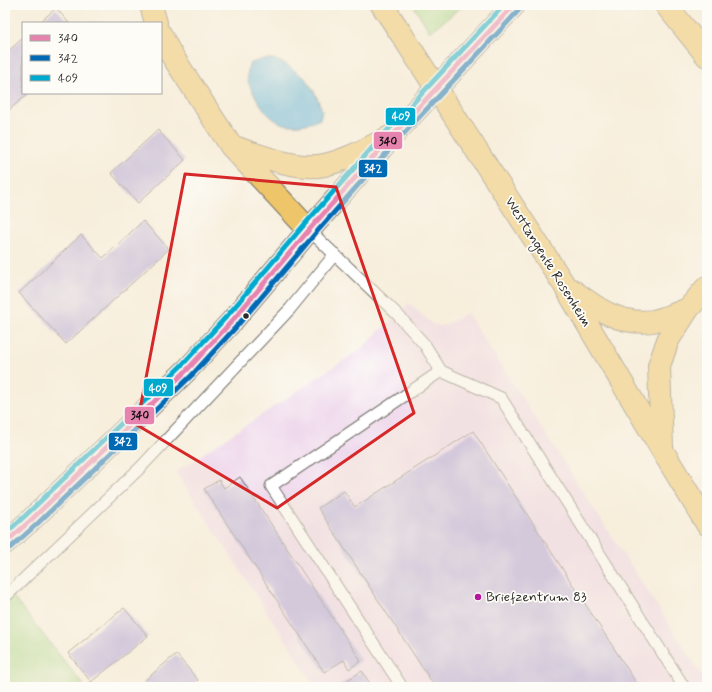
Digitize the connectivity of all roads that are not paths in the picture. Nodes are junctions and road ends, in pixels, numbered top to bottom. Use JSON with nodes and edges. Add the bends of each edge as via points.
{"nodes":[{"id":1,"x":151,"y":5,"type":"edge"},
{"id":2,"x":382,"y":5,"type":"edge"},
{"id":3,"x":514,"y":5,"type":"edge"},
{"id":4,"x":667,"y":7,"type":"edge"},
{"id":5,"x":156,"y":22,"type":"edge"},
{"id":6,"x":162,"y":37,"type":"edge"},
{"id":7,"x":707,"y":56,"type":"edge"},
{"id":8,"x":392,"y":136,"type":"junction"},
{"id":9,"x":231,"y":146,"type":"junction"},
{"id":10,"x":309,"y":230,"type":"junction"},
{"id":11,"x":335,"y":254,"type":"junction"},
{"id":12,"x":563,"y":283,"type":"junction"},
{"id":13,"x":707,"y":287,"type":"edge"},
{"id":14,"x":688,"y":309,"type":"junction"},
{"id":15,"x":441,"y":371,"type":"junction"},
{"id":16,"x":662,"y":450,"type":"junction"},
{"id":17,"x":707,"y":524,"type":"edge"},
{"id":18,"x":5,"y":543,"type":"edge"},
{"id":19,"x":5,"y":597,"type":"edge"},
{"id":20,"x":402,"y":687,"type":"edge"},
{"id":21,"x":684,"y":687,"type":"edge"}],
"edges":[{"from":1,"to":5,"type":"highway"},
{"from":2,"to":12,"type":"highway","name":"Westtangente Rosenheim","bridge":true},
{"from":3,"to":8,"type":"main road"},
{"from":4,"to":7,"type":"highway"},
{"from":6,"to":9,"type":"highway"},
{"from":8,"to":9,"type":"highway","via":[[323,166],[289,164]]},
{"from":8,"to":10,"type":"main road"},
{"from":9,"to":10,"type":"highway"},
{"from":10,"to":11,"type":"lane"},
{"from":10,"to":18,"type":"main road","via":[[187,370]]},
{"from":11,"to":15,"type":"lane","via":[[416,334]]},
{"from":11,"to":19,"type":"lane","via":[[290,309],[141,467]]},
{"from":12,"to":14,"type":"highway","via":[[594,306],[617,318],[653,321]]},
{"from":12,"to":16,"type":"highway","name":"Westtangente Rosenheim"},
{"from":13,"to":14,"type":"highway"},
{"from":14,"to":16,"type":"highway","via":[[668,340],[659,366]]},
{"from":15,"to":20,"type":"lane","via":[[271,486]]},
{"from":15,"to":21,"type":"lane","via":[[501,398]]},
{"from":16,"to":17,"type":"highway","name":"Westtangente Rosenheim"}]}
